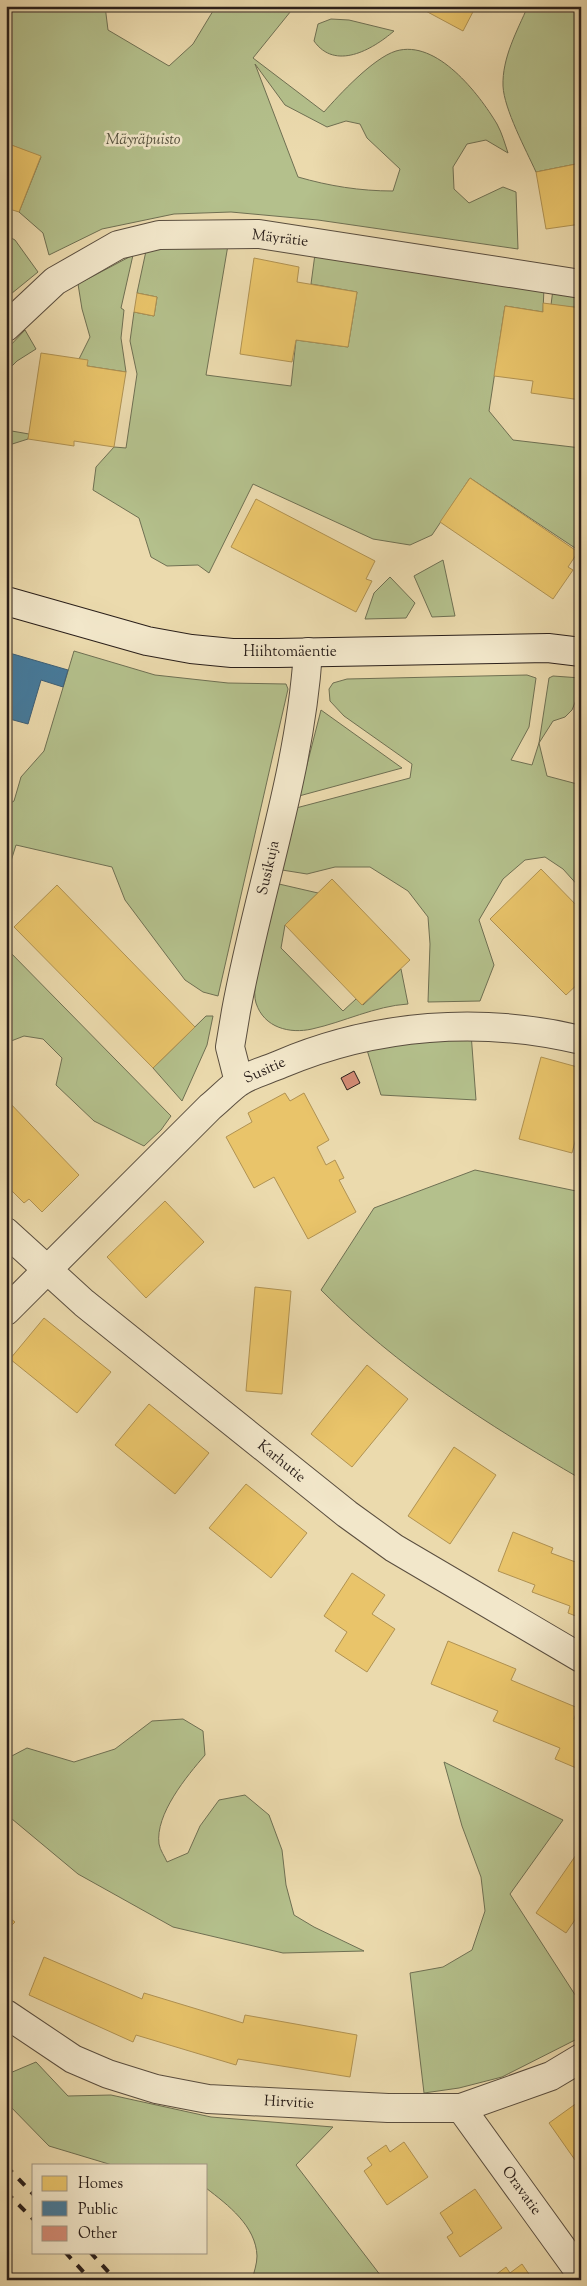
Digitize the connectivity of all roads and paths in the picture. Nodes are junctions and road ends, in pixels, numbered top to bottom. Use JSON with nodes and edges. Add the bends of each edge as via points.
{"nodes":[{"id":1,"x":581,"y":284,"type":"edge"},
{"id":2,"x":6,"y":327,"type":"edge"},
{"id":3,"x":6,"y":600,"type":"edge"},
{"id":4,"x":308,"y":652,"type":"junction"},
{"id":5,"x":581,"y":652,"type":"edge"},
{"id":6,"x":581,"y":1040,"type":"edge"},
{"id":7,"x":239,"y":1082,"type":"junction"},
{"id":8,"x":6,"y":1232,"type":"edge"},
{"id":9,"x":46,"y":1270,"type":"junction"},
{"id":10,"x":6,"y":1311,"type":"edge"},
{"id":11,"x":581,"y":1658,"type":"edge"},
{"id":12,"x":6,"y":2014,"type":"edge"},
{"id":13,"x":581,"y":2058,"type":"edge"},
{"id":14,"x":461,"y":2108,"type":"junction"},
{"id":15,"x":581,"y":2274,"type":"edge"}],
"edges":[{"from":1,"to":2,"type":"street","name":"Mäyrätie","via":[[259,234],[160,235],[118,245],[55,281]]},
{"from":3,"to":4,"type":"street","name":"Hiihtomäentie","via":[[147,641],[191,649]]},
{"from":4,"to":5,"type":"street","name":"Hiihtomäentie","via":[[548,648]]},
{"from":4,"to":7,"type":"street","name":"Susikuja","via":[[297,750],[230,1047]]},
{"from":6,"to":7,"type":"street","name":"Susitie","via":[[542,1031],[485,1025],[426,1028],[355,1038],[299,1056]]},
{"from":7,"to":9,"type":"street","name":"Susitie"},
{"from":8,"to":9,"type":"street","name":"Karhutie"},
{"from":9,"to":10,"type":"street","name":"Susitie"},
{"from":9,"to":11,"type":"street","name":"Karhutie","via":[[310,1486],[394,1548]]},
{"from":12,"to":14,"type":"street","name":"Hirvitie","via":[[73,2059],[156,2089],[208,2099],[388,2108]]},
{"from":13,"to":14,"type":"street","name":"Hirvitie","via":[[551,2076]]},
{"from":14,"to":15,"type":"street","name":"Oravatie"}]}
